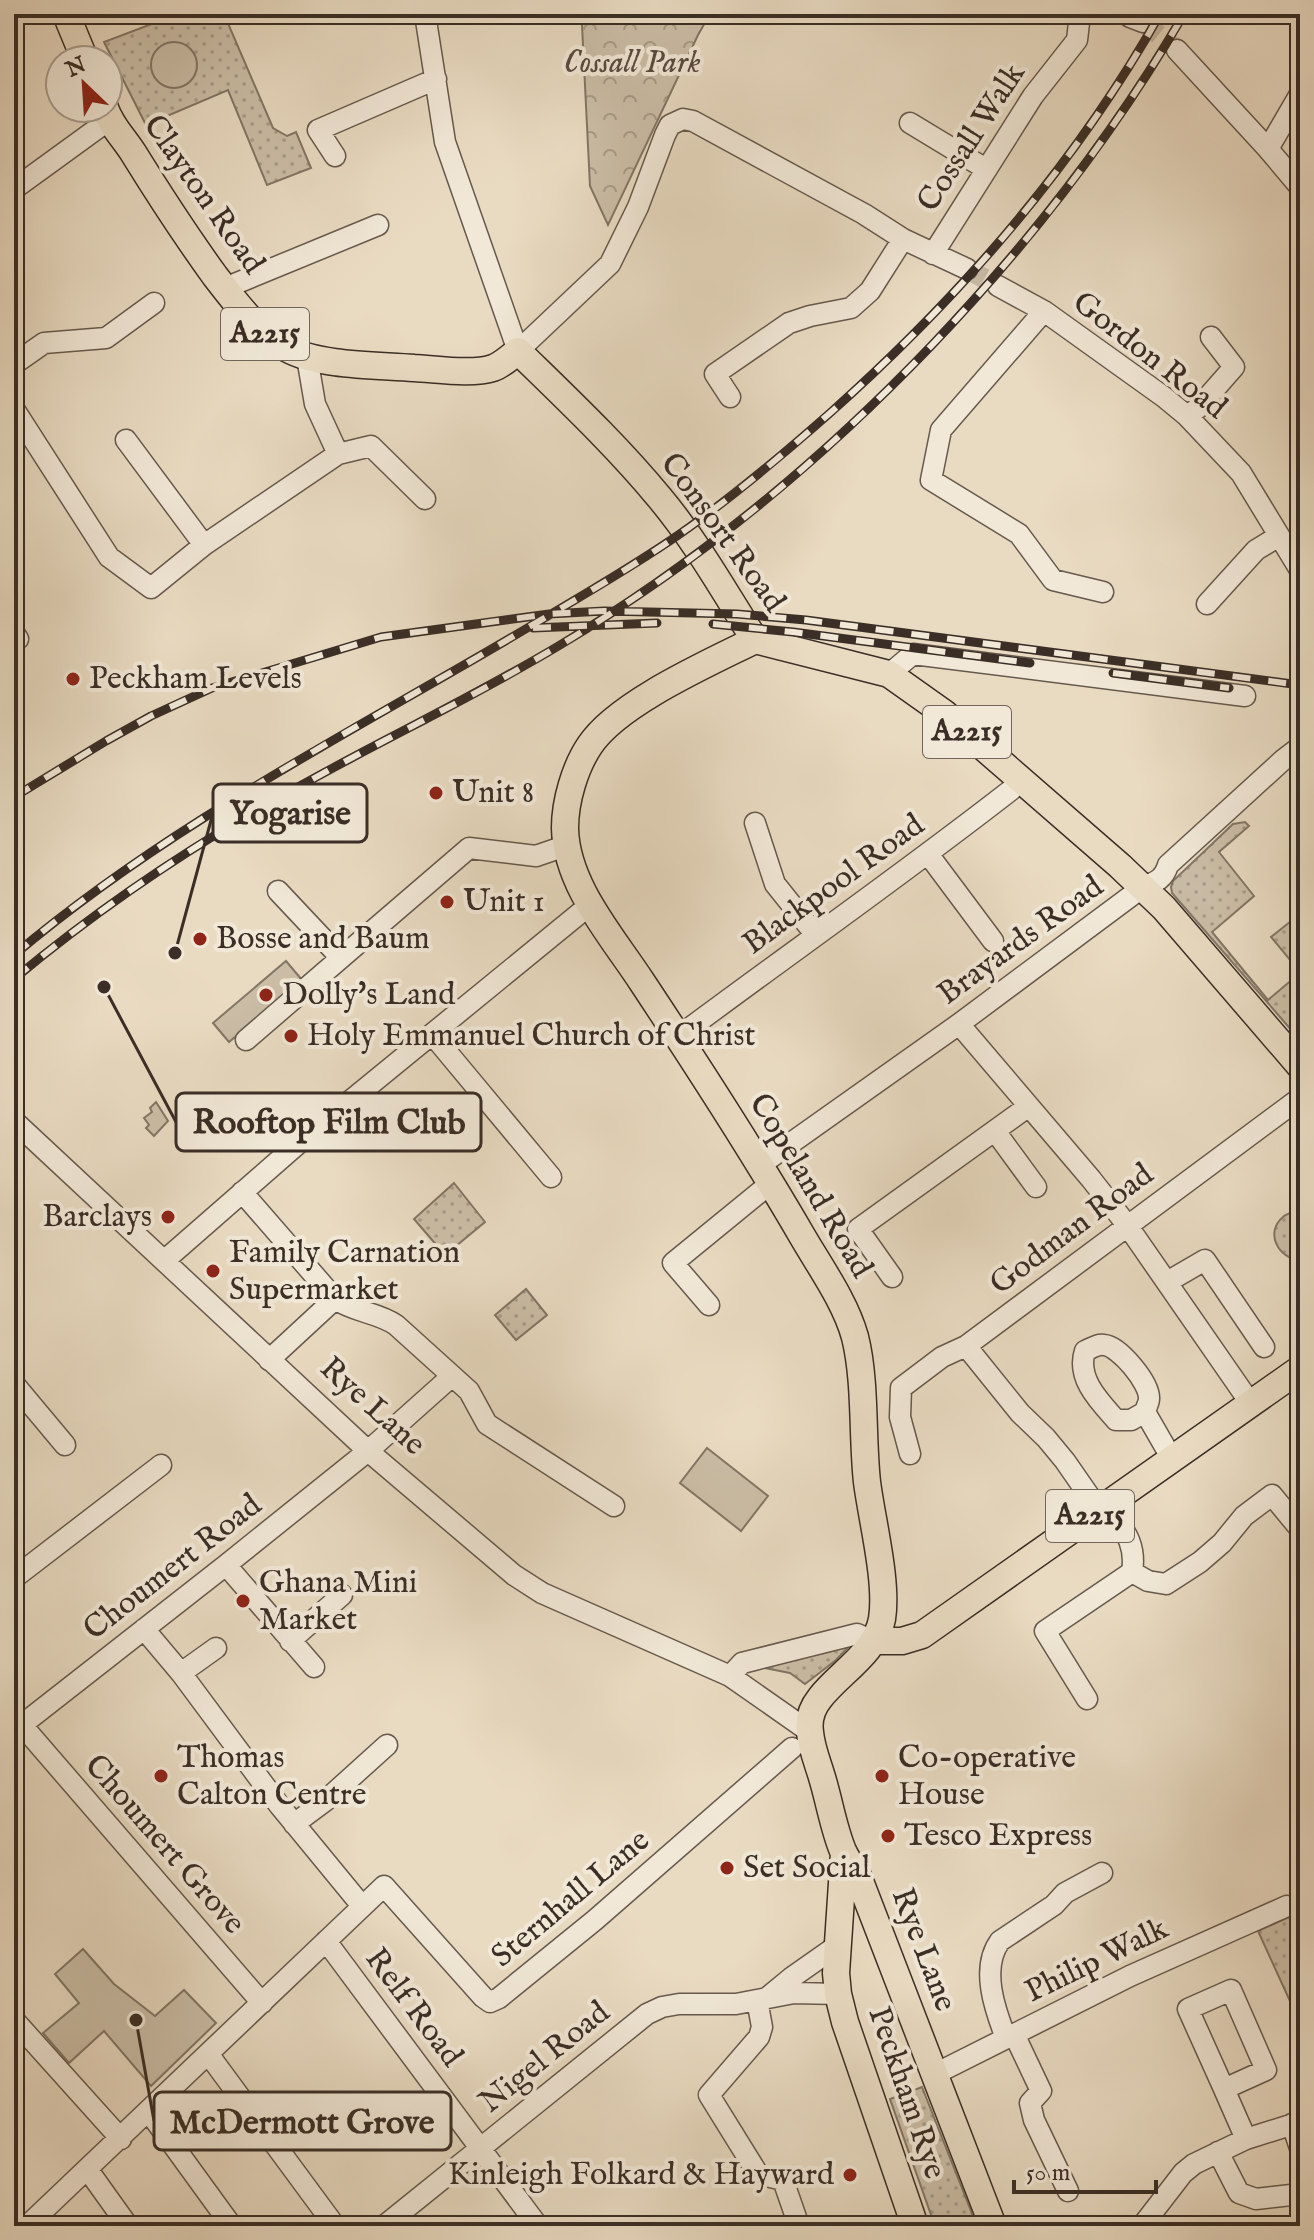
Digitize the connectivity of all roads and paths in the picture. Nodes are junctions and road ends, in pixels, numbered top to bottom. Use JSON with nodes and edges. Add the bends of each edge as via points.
{"nodes":[{"id":1,"x":66,"y":14,"type":"edge"},
{"id":2,"x":425,"y":14,"type":"edge"},
{"id":3,"x":1080,"y":14,"type":"edge"},
{"id":4,"x":78,"y":44,"type":"edge"},
{"id":5,"x":1177,"y":50,"type":"tunnel mouth"},
{"id":6,"x":436,"y":79,"type":"junction"},
{"id":7,"x":1300,"y":94,"type":"edge"},
{"id":8,"x":910,"y":123,"type":"dead end"},
{"id":9,"x":95,"y":124,"type":"edge"},
{"id":10,"x":114,"y":124,"type":"edge"},
{"id":11,"x":1268,"y":149,"type":"junction"},
{"id":12,"x":335,"y":156,"type":"dead end"},
{"id":13,"x":986,"y":169,"type":"junction"},
{"id":14,"x":1300,"y":187,"type":"edge"},
{"id":15,"x":14,"y":189,"type":"edge"},
{"id":16,"x":378,"y":225,"type":"dead end"},
{"id":17,"x":903,"y":239,"type":"junction"},
{"id":18,"x":933,"y":254,"type":"junction"},
{"id":19,"x":967,"y":269,"type":"tunnel mouth"},
{"id":20,"x":998,"y":286,"type":"tunnel mouth"},
{"id":21,"x":225,"y":288,"type":"junction"},
{"id":22,"x":154,"y":303,"type":"dead end"},
{"id":23,"x":1044,"y":311,"type":"junction"},
{"id":24,"x":1211,"y":337,"type":"dead end"},
{"id":25,"x":518,"y":351,"type":"junction"},
{"id":26,"x":307,"y":357,"type":"junction"},
{"id":27,"x":14,"y":364,"type":"edge"},
{"id":28,"x":730,"y":397,"type":"dead end"},
{"id":29,"x":14,"y":409,"type":"edge"},
{"id":30,"x":1187,"y":416,"type":"junction"},
{"id":31,"x":20,"y":433,"type":"edge"},
{"id":32,"x":126,"y":440,"type":"dead end"},
{"id":33,"x":338,"y":454,"type":"junction"},
{"id":34,"x":425,"y":499,"type":"dead end"},
{"id":35,"x":1279,"y":536,"type":"junction"},
{"id":36,"x":204,"y":545,"type":"junction"},
{"id":37,"x":1300,"y":570,"type":"edge"},
{"id":38,"x":1103,"y":592,"type":"dead end"},
{"id":39,"x":1207,"y":604,"type":"dead end"},
{"id":40,"x":755,"y":640,"type":"junction"},
{"id":41,"x":889,"y":674,"type":"junction"},
{"id":42,"x":1245,"y":696,"type":"dead end"},
{"id":43,"x":1300,"y":747,"type":"edge"},
{"id":44,"x":1021,"y":778,"type":"junction"},
{"id":45,"x":755,"y":823,"type":"dead end"},
{"id":46,"x":568,"y":845,"type":"junction"},
{"id":47,"x":928,"y":854,"type":"junction"},
{"id":48,"x":1143,"y":887,"type":"junction"},
{"id":49,"x":278,"y":891,"type":"dead end"},
{"id":50,"x":591,"y":904,"type":"junction"},
{"id":51,"x":815,"y":934,"type":"junction"},
{"id":52,"x":993,"y":941,"type":"dead end"},
{"id":53,"x":341,"y":958,"type":"junction"},
{"id":54,"x":959,"y":1024,"type":"junction"},
{"id":55,"x":432,"y":1034,"type":"junction"},
{"id":56,"x":679,"y":1036,"type":"junction"},
{"id":57,"x":246,"y":1040,"type":"dead end"},
{"id":58,"x":1300,"y":1066,"type":"edge"},
{"id":59,"x":1300,"y":1098,"type":"edge"},
{"id":60,"x":1029,"y":1106,"type":"junction"},
{"id":61,"x":14,"y":1121,"type":"edge"},
{"id":62,"x":995,"y":1131,"type":"junction"},
{"id":63,"x":766,"y":1174,"type":"junction"},
{"id":64,"x":551,"y":1177,"type":"dead end"},
{"id":65,"x":1036,"y":1187,"type":"dead end"},
{"id":66,"x":242,"y":1192,"type":"junction"},
{"id":67,"x":1127,"y":1225,"type":"junction"},
{"id":68,"x":165,"y":1260,"type":"junction"},
{"id":69,"x":892,"y":1277,"type":"dead end"},
{"id":70,"x":1167,"y":1282,"type":"junction"},
{"id":71,"x":335,"y":1299,"type":"junction"},
{"id":72,"x":709,"y":1305,"type":"dead end"},
{"id":73,"x":966,"y":1346,"type":"junction"},
{"id":74,"x":1264,"y":1347,"type":"dead end"},
{"id":75,"x":269,"y":1360,"type":"junction"},
{"id":76,"x":1300,"y":1369,"type":"edge"},
{"id":77,"x":451,"y":1377,"type":"junction"},
{"id":78,"x":14,"y":1384,"type":"edge"},
{"id":79,"x":1251,"y":1404,"type":"junction"},
{"id":80,"x":1145,"y":1412,"type":"dead end"},
{"id":81,"x":65,"y":1445,"type":"dead end"},
{"id":82,"x":368,"y":1451,"type":"junction"},
{"id":83,"x":910,"y":1454,"type":"dead end"},
{"id":84,"x":1172,"y":1459,"type":"junction"},
{"id":85,"x":161,"y":1465,"type":"dead end"},
{"id":86,"x":614,"y":1506,"type":"dead end"},
{"id":87,"x":1103,"y":1507,"type":"junction"},
{"id":88,"x":1300,"y":1529,"type":"edge"},
{"id":89,"x":226,"y":1565,"type":"junction"},
{"id":90,"x":1132,"y":1572,"type":"junction"},
{"id":91,"x":14,"y":1577,"type":"edge"},
{"id":92,"x":342,"y":1595,"type":"dead end"},
{"id":93,"x":144,"y":1629,"type":"junction"},
{"id":94,"x":290,"y":1641,"type":"junction"},
{"id":95,"x":873,"y":1641,"type":"junction"},
{"id":96,"x":216,"y":1648,"type":"dead end"},
{"id":97,"x":314,"y":1667,"type":"dead end"},
{"id":98,"x":181,"y":1673,"type":"junction"},
{"id":99,"x":730,"y":1676,"type":"junction"},
{"id":100,"x":1087,"y":1699,"type":"dead end"},
{"id":101,"x":17,"y":1724,"type":"edge"},
{"id":102,"x":801,"y":1740,"type":"junction"},
{"id":103,"x":387,"y":1745,"type":"dead end"},
{"id":104,"x":294,"y":1824,"type":"junction"},
{"id":105,"x":844,"y":1853,"type":"junction"},
{"id":106,"x":1102,"y":1873,"type":"dead end"},
{"id":107,"x":362,"y":1906,"type":"junction"},
{"id":108,"x":1287,"y":1906,"type":"dead end"},
{"id":109,"x":326,"y":1941,"type":"junction"},
{"id":110,"x":838,"y":1945,"type":"junction"},
{"id":111,"x":884,"y":1947,"type":"junction"},
{"id":112,"x":838,"y":1994,"type":"junction"},
{"id":113,"x":763,"y":1999,"type":"junction"},
{"id":114,"x":262,"y":2003,"type":"junction"},
{"id":115,"x":14,"y":2020,"type":"edge"},
{"id":116,"x":1010,"y":2036,"type":"junction"},
{"id":117,"x":209,"y":2055,"type":"junction"},
{"id":118,"x":935,"y":2074,"type":"junction"},
{"id":119,"x":1224,"y":2089,"type":"junction"},
{"id":120,"x":149,"y":2112,"type":"junction"},
{"id":121,"x":1296,"y":2123,"type":"edge"},
{"id":122,"x":121,"y":2139,"type":"junction"},
{"id":123,"x":1246,"y":2139,"type":"junction"},
{"id":124,"x":480,"y":2148,"type":"junction"},
{"id":125,"x":1300,"y":2148,"type":"edge"},
{"id":126,"x":1218,"y":2152,"type":"junction"},
{"id":127,"x":88,"y":2170,"type":"junction"},
{"id":128,"x":1068,"y":2191,"type":"dead end"},
{"id":129,"x":1300,"y":2194,"type":"edge"},
{"id":130,"x":231,"y":2225,"type":"edge"},
{"id":131,"x":27,"y":2226,"type":"edge"},
{"id":132,"x":128,"y":2226,"type":"edge"},
{"id":133,"x":335,"y":2226,"type":"edge"},
{"id":134,"x":384,"y":2226,"type":"edge"},
{"id":135,"x":538,"y":2226,"type":"edge"},
{"id":136,"x":799,"y":2226,"type":"edge"},
{"id":137,"x":915,"y":2226,"type":"edge"},
{"id":138,"x":993,"y":2226,"type":"edge"},
{"id":139,"x":1142,"y":2226,"type":"edge"}],
"edges":[{"from":1,"to":4,"type":"main road"},
{"from":2,"to":6,"type":"street","name":"Consort Road"},
{"from":3,"to":13,"type":"street","name":"Cossall Walk","via":[[1077,40]]},
{"from":5,"to":11,"type":"street"},
{"from":6,"to":12,"type":"street","via":[[318,130]]},
{"from":6,"to":25,"type":"street","name":"Consort Road","via":[[445,142]]},
{"from":7,"to":11,"type":"street"},
{"from":8,"to":13,"type":"street"},
{"from":9,"to":15,"type":"street"},
{"from":10,"to":21,"type":"main road","name":"Clayton Road","number":"A2215"},
{"from":11,"to":14,"type":"street"},
{"from":13,"to":18,"type":"street","name":"Cossall Walk"},
{"from":16,"to":21,"type":"street"},
{"from":17,"to":18,"type":"street"},
{"from":17,"to":25,"type":"street","via":[[683,119],[670,125],[610,264]]},
{"from":17,"to":28,"type":"street","via":[[870,291],[851,308],[789,323],[715,374]]},
{"from":18,"to":19,"type":"street"},
{"from":20,"to":23,"type":"street","name":"Gordon Road"},
{"from":21,"to":26,"type":"main road","name":"Clayton Road","number":"A2215","via":[[268,336]]},
{"from":22,"to":27,"type":"street","via":[[106,338],[44,343]]},
{"from":23,"to":30,"type":"street","name":"Gordon Road"},
{"from":23,"to":38,"type":"street","via":[[941,430],[931,480],[1019,534],[1053,580]]},
{"from":24,"to":30,"type":"street","via":[[1234,367]]},
{"from":25,"to":26,"type":"main road","name":"Clayton Road","number":"A2215","via":[[495,367],[478,370]]},
{"from":25,"to":40,"type":"main road","name":"Consort Road","via":[[660,497]]},
{"from":26,"to":33,"type":"street","via":[[315,404]]},
{"from":29,"to":31,"type":"street"},
{"from":30,"to":35,"type":"street","name":"Gordon Road","via":[[1241,473]]},
{"from":31,"to":36,"type":"street","via":[[109,557],[151,588]]},
{"from":32,"to":36,"type":"street"},
{"from":33,"to":34,"type":"street","via":[[371,446]]},
{"from":33,"to":36,"type":"street"},
{"from":35,"to":37,"type":"street","name":"Gordon Road"},
{"from":35,"to":39,"type":"street","via":[[1256,550]]},
{"from":40,"to":41,"type":"main road","name":"Consort Road","number":"A2215"},
{"from":40,"to":46,"type":"main road","name":"Copeland Road","via":[[667,686],[616,719],[592,742],[570,794]]},
{"from":41,"to":42,"type":"street","via":[[913,654]]},
{"from":41,"to":44,"type":"main road","name":"Consort Road","number":"A2215"},
{"from":43,"to":48,"type":"street","name":"Brayards Road","via":[[1168,865],[1157,882]]},
{"from":44,"to":47,"type":"street","name":"Blackpool Road"},
{"from":44,"to":48,"type":"main road","name":"Consort Road","number":"A2215"},
{"from":45,"to":51,"type":"street","via":[[775,884]]},
{"from":46,"to":50,"type":"main road","name":"Copeland Road","via":[[575,874]]},
{"from":46,"to":53,"type":"street","via":[[536,856],[469,848]]},
{"from":47,"to":51,"type":"street","name":"Blackpool Road"},
{"from":47,"to":52,"type":"street"},
{"from":48,"to":54,"type":"street","name":"Brayards Road"},
{"from":48,"to":58,"type":"main road","name":"Consort Road","number":"A2215"},
{"from":49,"to":53,"type":"street"},
{"from":50,"to":55,"type":"street"},
{"from":50,"to":56,"type":"main road","name":"Copeland Road"},
{"from":51,"to":56,"type":"street","name":"Blackpool Road"},
{"from":53,"to":57,"type":"street"},
{"from":54,"to":60,"type":"street"},
{"from":54,"to":63,"type":"street","name":"Brayards Road"},
{"from":55,"to":64,"type":"street"},
{"from":55,"to":66,"type":"street"},
{"from":56,"to":63,"type":"main road","name":"Copeland Road"},
{"from":59,"to":67,"type":"street","name":"Godman Road"},
{"from":60,"to":62,"type":"street"},
{"from":60,"to":67,"type":"street"},
{"from":61,"to":68,"type":"street","name":"Rye Lane"},
{"from":62,"to":65,"type":"street"},
{"from":62,"to":69,"type":"street","via":[[858,1229]]},
{"from":63,"to":72,"type":"street","name":"Brayards Road","via":[[673,1263]]},
{"from":63,"to":95,"type":"main road","name":"Copeland Road","via":[[837,1297],[854,1337],[882,1594],[882,1621]]},
{"from":66,"to":68,"type":"street"},
{"from":66,"to":71,"type":"street"},
{"from":67,"to":70,"type":"street"},
{"from":67,"to":73,"type":"street","name":"Godman Road"},
{"from":68,"to":75,"type":"street","name":"Rye Lane"},
{"from":70,"to":74,"type":"street","via":[[1205,1260]]},
{"from":70,"to":79,"type":"street"},
{"from":71,"to":75,"type":"street"},
{"from":71,"to":77,"type":"street","via":[[390,1321]]},
{"from":73,"to":83,"type":"street","name":"Godman Road","via":[[901,1388],[900,1417]]},
{"from":73,"to":87,"type":"street"},
{"from":75,"to":82,"type":"street","name":"Rye Lane"},
{"from":76,"to":79,"type":"main road","number":"A2215"},
{"from":77,"to":82,"type":"street","name":"Choumert Road"},
{"from":77,"to":86,"type":"street","via":[[469,1391],[487,1424]]},
{"from":78,"to":81,"type":"street"},
{"from":79,"to":84,"type":"main road","number":"A2215"},
{"from":80,"to":84,"type":"street"},
{"from":82,"to":89,"type":"street","name":"Choumert Road"},
{"from":82,"to":99,"type":"street","name":"Rye Lane","via":[[542,1593]]},
{"from":84,"to":87,"type":"main road","number":"A2215"},
{"from":85,"to":91,"type":"street"},
{"from":87,"to":90,"type":"street","via":[[1129,1537],[1135,1556]]},
{"from":87,"to":95,"type":"main road","number":"A2215","via":[[922,1635]]},
{"from":88,"to":90,"type":"street","via":[[1272,1495],[1200,1562],[1166,1584]]},
{"from":89,"to":93,"type":"street","name":"Choumert Road"},
{"from":89,"to":94,"type":"street"},
{"from":90,"to":100,"type":"street","via":[[1045,1631]]},
{"from":92,"to":94,"type":"street"},
{"from":93,"to":98,"type":"street"},
{"from":93,"to":101,"type":"street","name":"Choumert Road"},
{"from":94,"to":97,"type":"street"},
{"from":95,"to":99,"type":"street","via":[[857,1634],[742,1663]]},
{"from":95,"to":102,"type":"main road","name":"Copeland Road","via":[[818,1700]]},
{"from":96,"to":98,"type":"street"},
{"from":98,"to":104,"type":"street"},
{"from":99,"to":102,"type":"street","name":"Rye Lane"},
{"from":101,"to":114,"type":"street","name":"Choumert Grove"},
{"from":102,"to":105,"type":"main road","name":"Rye Lane"},
{"from":102,"to":107,"type":"street","name":"Sternhall Lane","via":[[582,1930],[490,2002],[384,1886]]},
{"from":103,"to":104,"type":"street"},
{"from":104,"to":107,"type":"street"},
{"from":105,"to":110,"type":"main road","name":"Rye Lane"},
{"from":105,"to":111,"type":"main road","name":"Rye Lane"},
{"from":106,"to":116,"type":"street","via":[[1065,1893],[994,1950],[991,1978],[999,2019]]},
{"from":107,"to":109,"type":"street"},
{"from":108,"to":116,"type":"street","name":"Philip Walk"},
{"from":109,"to":114,"type":"street"},
{"from":109,"to":124,"type":"street","name":"Relf Road"},
{"from":110,"to":111,"type":"main road","via":[[864,1940]]},
{"from":110,"to":112,"type":"main road","name":"Rye Lane"},
{"from":110,"to":113,"type":"street"},
{"from":111,"to":118,"type":"main road","name":"Rye Lane"},
{"from":112,"to":113,"type":"street","name":"Peckham Rye"},
{"from":112,"to":137,"type":"main road","name":"Peckham Rye"},
{"from":113,"to":124,"type":"street","name":"Nigel Road","via":[[679,2004],[647,2014]]},
{"from":113,"to":136,"type":"street","via":[[759,2037],[709,2095],[758,2174],[783,2180]]},
{"from":114,"to":117,"type":"street"},
{"from":115,"to":122,"type":"street"},
{"from":116,"to":118,"type":"street","name":"Philip Walk"},
{"from":116,"to":128,"type":"street","via":[[1041,2091],[1030,2103],[1034,2120]]},
{"from":117,"to":120,"type":"street"},
{"from":117,"to":133,"type":"street"},
{"from":118,"to":138,"type":"main road","name":"Peckham Rye"},
{"from":119,"to":119,"type":"street","via":[[1266,2070],[1231,1990],[1188,2009]]},
{"from":119,"to":123,"type":"street"},
{"from":120,"to":122,"type":"street"},
{"from":120,"to":130,"type":"street"},
{"from":121,"to":123,"type":"street"},
{"from":121,"to":125,"type":"street"},
{"from":122,"to":127,"type":"street"},
{"from":123,"to":126,"type":"street"},
{"from":124,"to":134,"type":"street","name":"Nigel Road"},
{"from":124,"to":135,"type":"street","name":"Relf Road"},
{"from":126,"to":129,"type":"street","via":[[1239,2193],[1256,2199]]},
{"from":126,"to":139,"type":"street","via":[[1183,2173]]},
{"from":127,"to":131,"type":"street"},
{"from":127,"to":132,"type":"street"}]}
